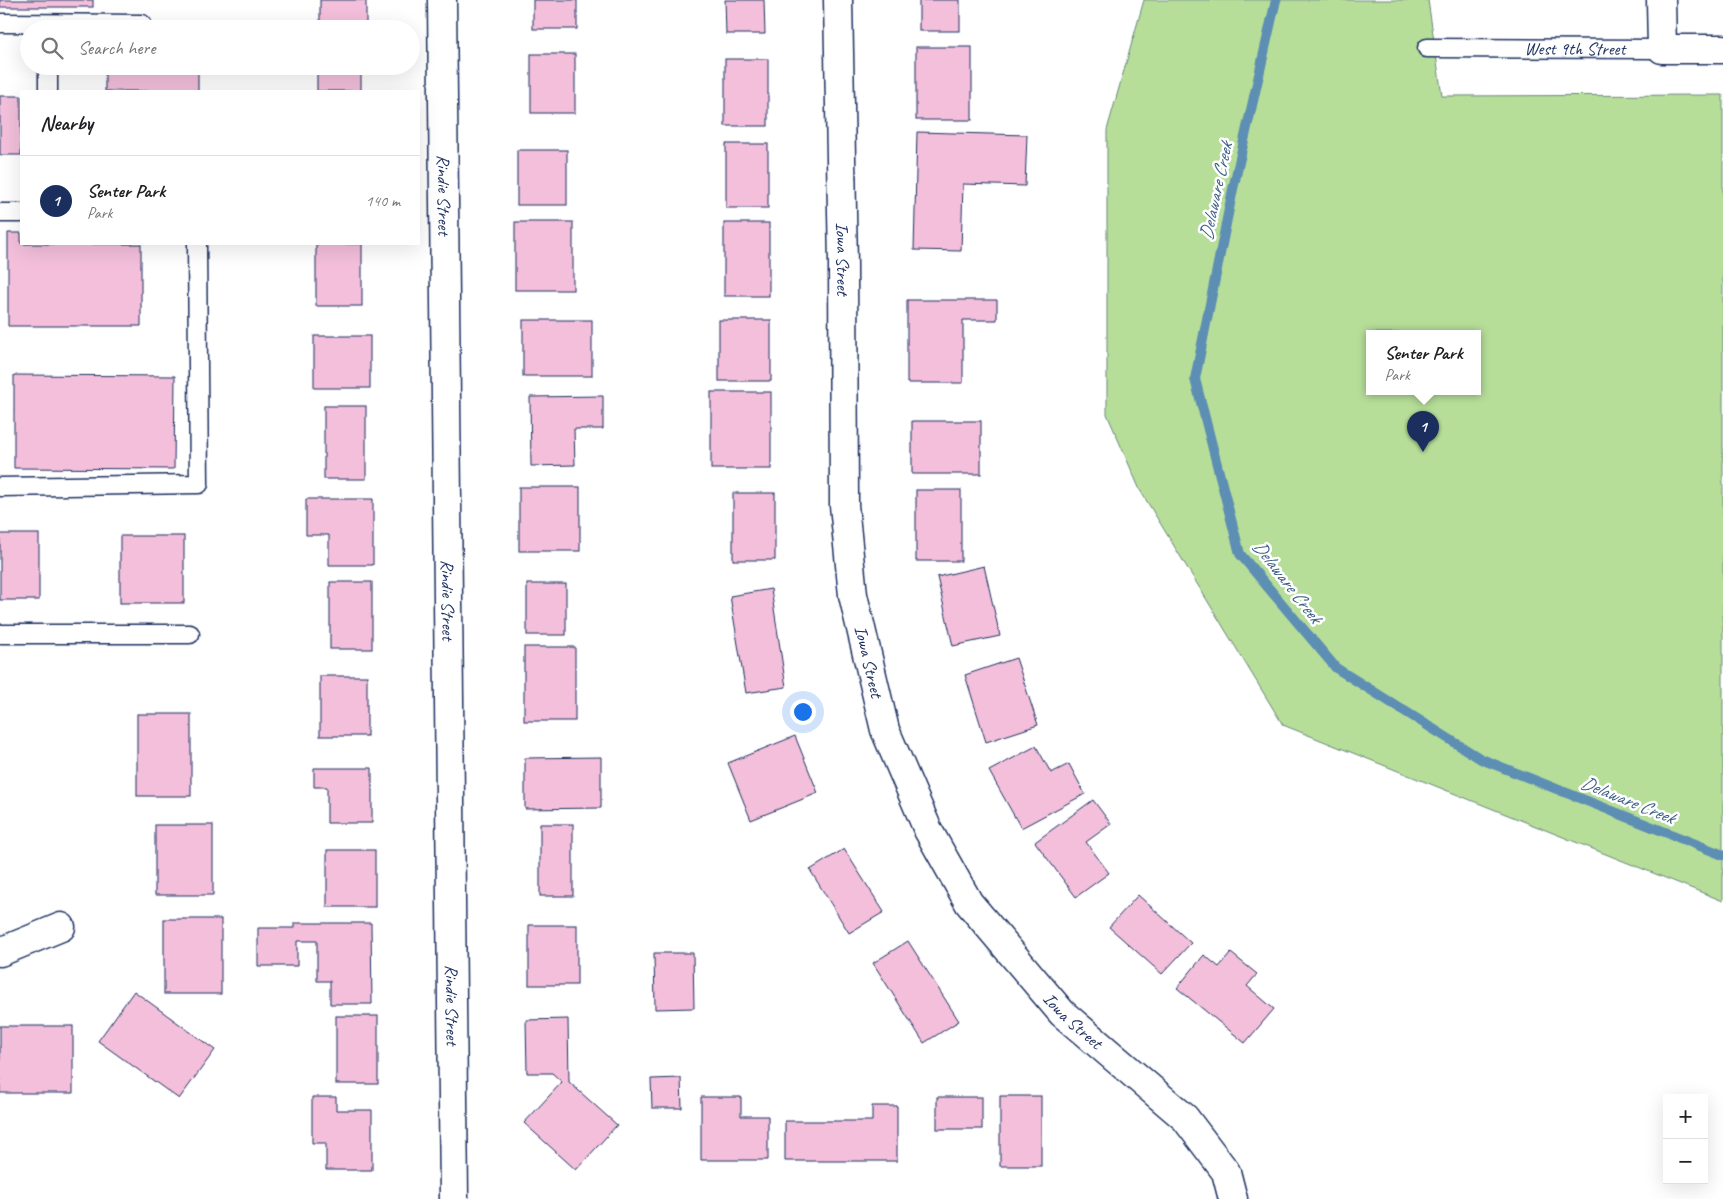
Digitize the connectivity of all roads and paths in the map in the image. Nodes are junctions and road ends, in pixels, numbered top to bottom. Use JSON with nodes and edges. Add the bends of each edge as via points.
{"nodes":[{"id":1,"x":442,"y":0,"type":"edge"},
{"id":2,"x":838,"y":0,"type":"edge"},
{"id":3,"x":1661,"y":0,"type":"edge"},
{"id":4,"x":0,"y":23,"type":"edge"},
{"id":5,"x":20,"y":24,"type":"edge"},
{"id":6,"x":1426,"y":48,"type":"dead end"},
{"id":7,"x":1662,"y":49,"type":"junction"},
{"id":8,"x":1723,"y":49,"type":"edge"},
{"id":9,"x":48,"y":75,"type":"edge"},
{"id":10,"x":48,"y":90,"type":"edge"},
{"id":11,"x":0,"y":213,"type":"edge"},
{"id":12,"x":20,"y":214,"type":"edge"},
{"id":13,"x":197,"y":245,"type":"edge"},
{"id":14,"x":0,"y":487,"type":"edge"},
{"id":15,"x":0,"y":634,"type":"edge"},
{"id":16,"x":190,"y":634,"type":"dead end"},
{"id":17,"x":61,"y":927,"type":"dead end"},
{"id":18,"x":0,"y":952,"type":"edge"},
{"id":19,"x":454,"y":1199,"type":"edge"},
{"id":20,"x":1234,"y":1199,"type":"edge"}],
"edges":[{"from":1,"to":19,"type":"street","name":"Rindie Street"},
{"from":2,"to":20,"type":"street","name":"Iowa Street","via":[[844,505],[853,595],[885,730],[928,830],[968,903],[1062,1013],[1185,1118],[1226,1172]]},
{"from":3,"to":7,"type":"street"},
{"from":4,"to":5,"type":"lane"},
{"from":6,"to":7,"type":"lane","name":"West 9th Street"},
{"from":7,"to":8,"type":"street","name":"West 9th Street"},
{"from":9,"to":10,"type":"lane"},
{"from":11,"to":12,"type":"lane"},
{"from":13,"to":14,"type":"lane","via":[[199,484]]},
{"from":15,"to":16,"type":"lane"},
{"from":17,"to":18,"type":"street"}]}
